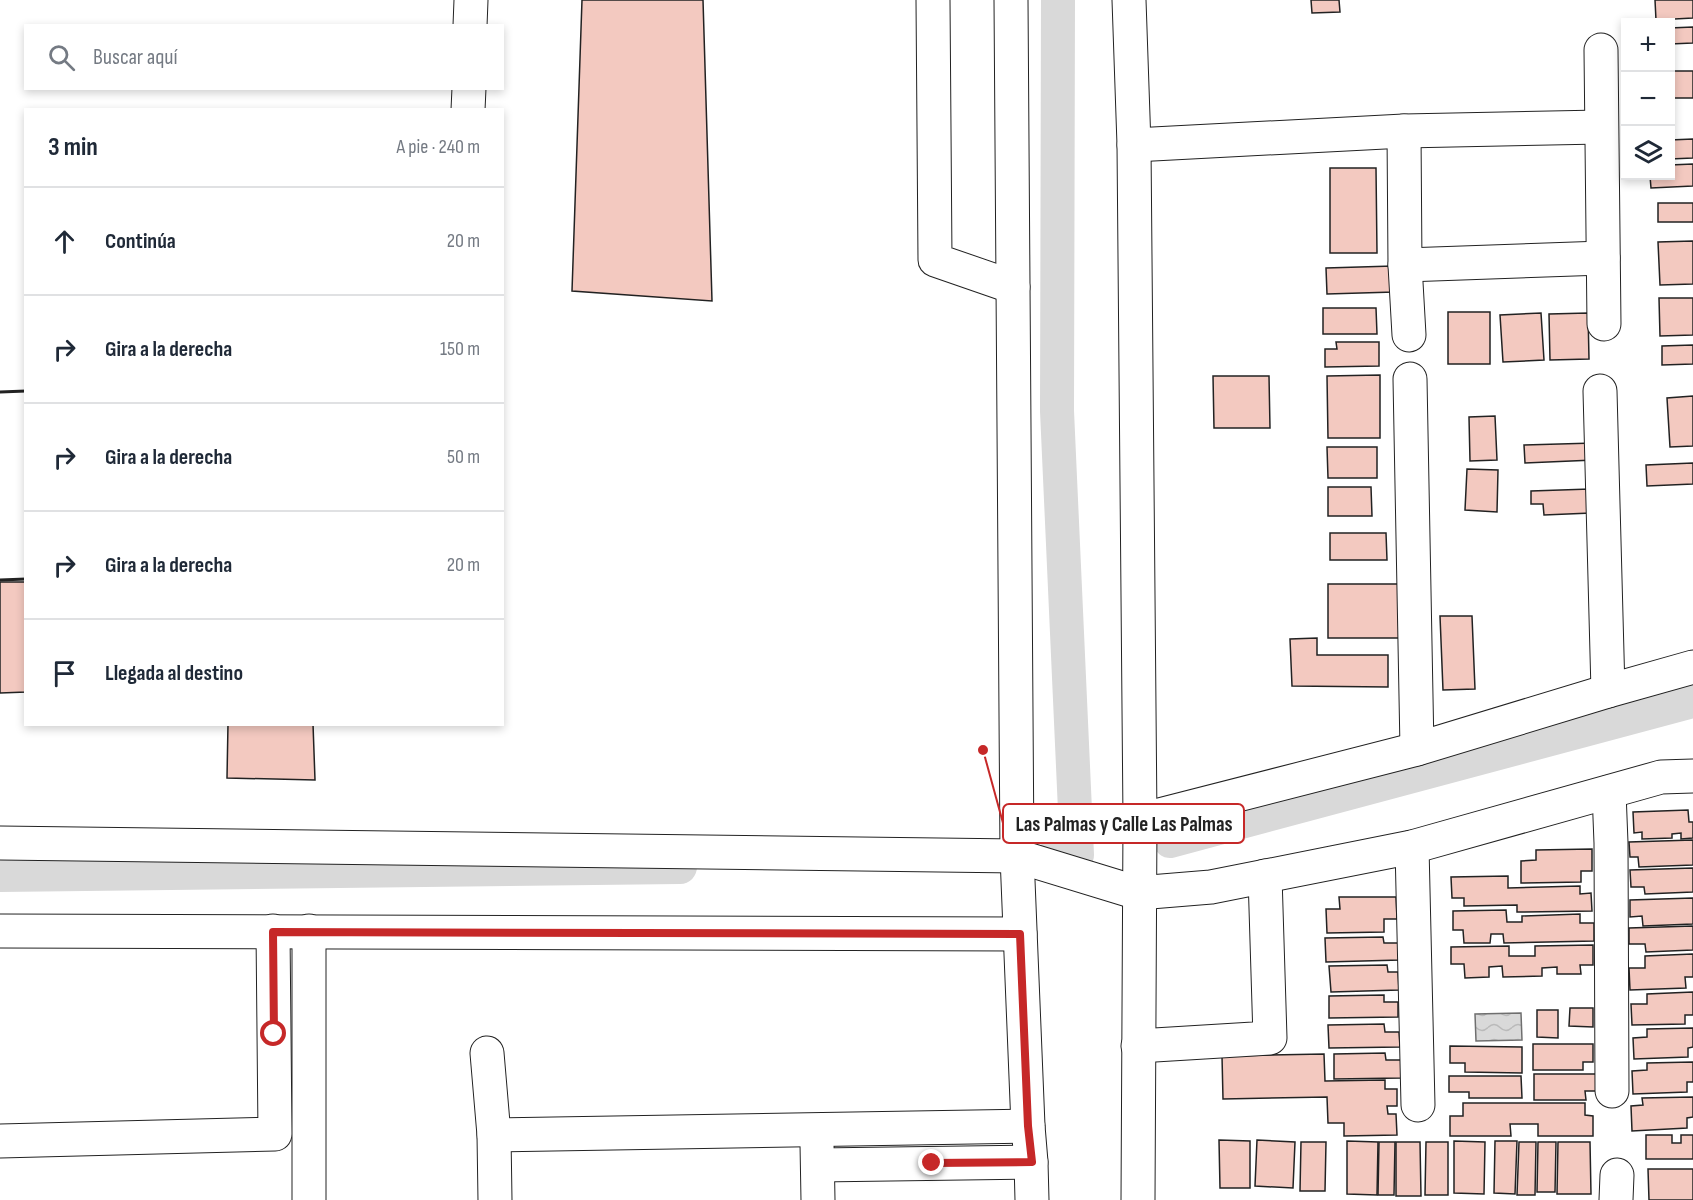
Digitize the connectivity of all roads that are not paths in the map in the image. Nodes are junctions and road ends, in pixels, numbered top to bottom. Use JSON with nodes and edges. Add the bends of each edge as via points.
{"nodes":[{"id":1,"x":471,"y":0,"type":"edge"},
{"id":2,"x":933,"y":0,"type":"edge"},
{"id":3,"x":1011,"y":0,"type":"edge"},
{"id":4,"x":1129,"y":0,"type":"edge"},
{"id":5,"x":470,"y":24,"type":"edge"},
{"id":6,"x":1601,"y":50,"type":"dead end"},
{"id":7,"x":469,"y":90,"type":"edge"},
{"id":8,"x":468,"y":108,"type":"edge"},
{"id":9,"x":1601,"y":127,"type":"junction"},
{"id":10,"x":1404,"y":130,"type":"junction"},
{"id":11,"x":1134,"y":145,"type":"junction"},
{"id":12,"x":1603,"y":258,"type":"junction"},
{"id":13,"x":1405,"y":265,"type":"junction"},
{"id":14,"x":1014,"y":287,"type":"junction"},
{"id":15,"x":1604,"y":324,"type":"dead end"},
{"id":16,"x":1409,"y":335,"type":"dead end"},
{"id":17,"x":1410,"y":379,"type":"dead end"},
{"id":18,"x":1600,"y":391,"type":"dead end"},
{"id":19,"x":1693,"y":668,"type":"edge"},
{"id":20,"x":1608,"y":691,"type":"junction"},
{"id":21,"x":1417,"y":749,"type":"junction"},
{"id":22,"x":1693,"y":776,"type":"edge"},
{"id":23,"x":1609,"y":792,"type":"junction"},
{"id":24,"x":1140,"y":820,"type":"junction"},
{"id":25,"x":0,"y":843,"type":"edge"},
{"id":26,"x":1412,"y":847,"type":"junction"},
{"id":27,"x":1017,"y":856,"type":"junction"},
{"id":28,"x":1265,"y":876,"type":"junction"},
{"id":29,"x":1138,"y":893,"type":"junction"},
{"id":30,"x":0,"y":931,"type":"edge"},
{"id":31,"x":309,"y":931,"type":"junction"},
{"id":32,"x":273,"y":932,"type":"junction"},
{"id":33,"x":1020,"y":934,"type":"junction"},
{"id":34,"x":1138,"y":1046,"type":"junction"},
{"id":35,"x":487,"y":1053,"type":"dead end"},
{"id":36,"x":1612,"y":1091,"type":"dead end"},
{"id":37,"x":1418,"y":1105,"type":"dead end"},
{"id":38,"x":1028,"y":1126,"type":"junction"},
{"id":39,"x":816,"y":1130,"type":"junction"},
{"id":40,"x":494,"y":1135,"type":"junction"},
{"id":41,"x":0,"y":1141,"type":"edge"},
{"id":42,"x":1032,"y":1162,"type":"junction"},
{"id":43,"x":818,"y":1165,"type":"junction"},
{"id":44,"x":309,"y":1200,"type":"edge"},
{"id":45,"x":495,"y":1200,"type":"edge"},
{"id":46,"x":818,"y":1200,"type":"edge"},
{"id":47,"x":1032,"y":1200,"type":"edge"},
{"id":48,"x":1138,"y":1200,"type":"edge"}],
"edges":[{"from":1,"to":5,"type":"street"},
{"from":2,"to":14,"type":"street","via":[[935,260]]},
{"from":3,"to":14,"type":"street"},
{"from":4,"to":11,"type":"street"},
{"from":6,"to":9,"type":"street"},
{"from":7,"to":8,"type":"street"},
{"from":9,"to":10,"type":"street"},
{"from":9,"to":12,"type":"street"},
{"from":10,"to":11,"type":"street"},
{"from":10,"to":13,"type":"street"},
{"from":11,"to":24,"type":"street"},
{"from":12,"to":13,"type":"street"},
{"from":12,"to":15,"type":"street"},
{"from":13,"to":16,"type":"street"},
{"from":14,"to":27,"type":"street"},
{"from":17,"to":21,"type":"street"},
{"from":18,"to":20,"type":"street"},
{"from":19,"to":20,"type":"street"},
{"from":20,"to":21,"type":"street"},
{"from":21,"to":24,"type":"street"},
{"from":22,"to":23,"type":"street","via":[[1661,777]]},
{"from":23,"to":26,"type":"street"},
{"from":23,"to":36,"type":"street"},
{"from":24,"to":29,"type":"street"},
{"from":25,"to":27,"type":"street"},
{"from":26,"to":28,"type":"street"},
{"from":26,"to":37,"type":"street"},
{"from":27,"to":29,"type":"street"},
{"from":27,"to":33,"type":"street"},
{"from":28,"to":29,"type":"street","via":[[1211,887]]},
{"from":28,"to":34,"type":"street","via":[[1270,1038]]},
{"from":29,"to":34,"type":"street"},
{"from":30,"to":32,"type":"street"},
{"from":31,"to":32,"type":"street"},
{"from":31,"to":33,"type":"street"},
{"from":31,"to":44,"type":"street"},
{"from":32,"to":41,"type":"street","via":[[275,1134]]},
{"from":33,"to":38,"type":"street"},
{"from":34,"to":48,"type":"street"},
{"from":35,"to":40,"type":"street"},
{"from":38,"to":39,"type":"street"},
{"from":38,"to":42,"type":"street"},
{"from":39,"to":40,"type":"street"},
{"from":39,"to":43,"type":"street"},
{"from":40,"to":45,"type":"street"},
{"from":42,"to":43,"type":"street"},
{"from":42,"to":47,"type":"street"},
{"from":43,"to":46,"type":"street"}]}
